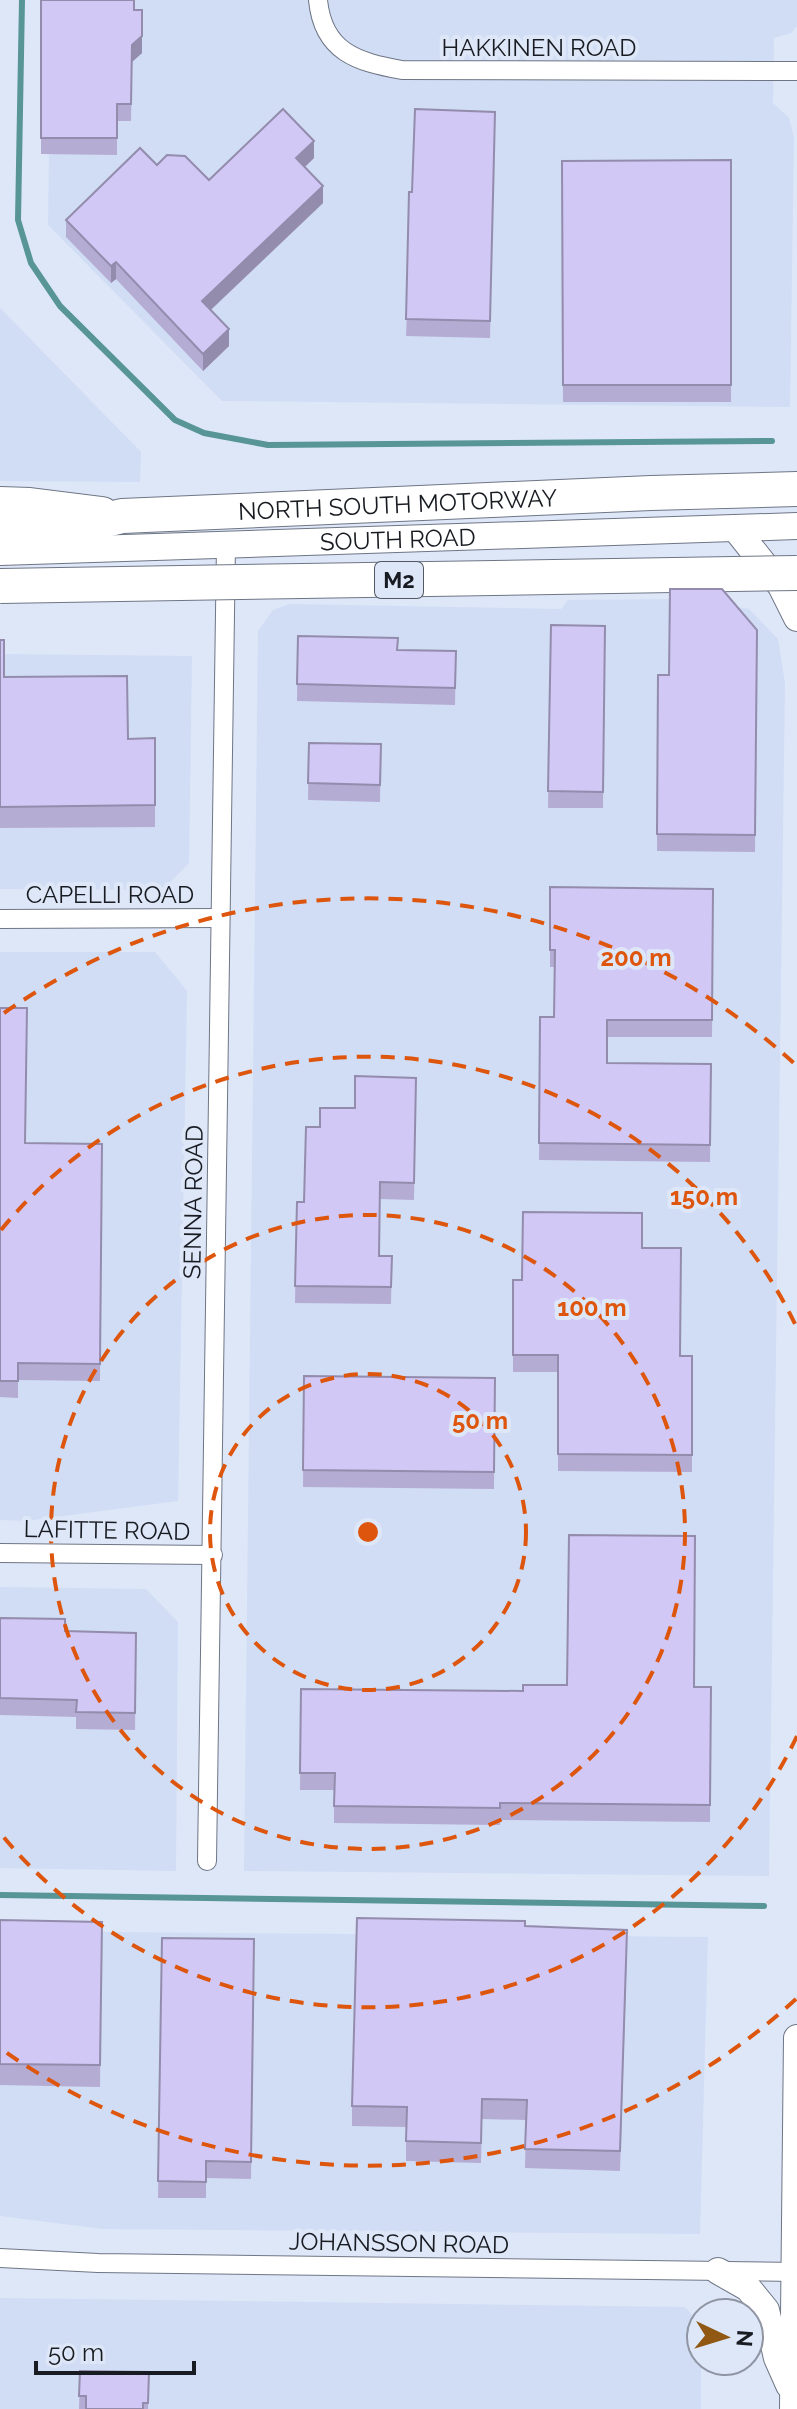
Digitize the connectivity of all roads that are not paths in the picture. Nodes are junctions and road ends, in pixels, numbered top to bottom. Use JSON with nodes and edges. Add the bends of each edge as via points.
{"nodes":[{"id":1,"x":318,"y":0,"type":"edge"},
{"id":2,"x":797,"y":71,"type":"edge"},
{"id":3,"x":797,"y":489,"type":"edge"},
{"id":4,"x":0,"y":504,"type":"edge"},
{"id":5,"x":122,"y":516,"type":"junction"},
{"id":6,"x":797,"y":526,"type":"edge"},
{"id":7,"x":735,"y":528,"type":"junction"},
{"id":8,"x":0,"y":534,"type":"edge"},
{"id":9,"x":226,"y":544,"type":"junction"},
{"id":10,"x":0,"y":552,"type":"edge"},
{"id":11,"x":797,"y":573,"type":"edge"},
{"id":12,"x":0,"y":586,"type":"edge"},
{"id":13,"x":797,"y":618,"type":"edge"},
{"id":14,"x":220,"y":918,"type":"junction"},
{"id":15,"x":0,"y":919,"type":"edge"},
{"id":16,"x":0,"y":1553,"type":"edge"},
{"id":17,"x":213,"y":1555,"type":"junction"},
{"id":18,"x":207,"y":1861,"type":"dead end"},
{"id":19,"x":797,"y":2038,"type":"edge"},
{"id":20,"x":0,"y":2258,"type":"edge"},
{"id":21,"x":718,"y":2271,"type":"junction"},
{"id":22,"x":796,"y":2272,"type":"edge"},
{"id":23,"x":793,"y":2402,"type":"edge"}],
"edges":[{"from":1,"to":2,"type":"street","name":"HAKKINEN ROAD","via":[[330,38],[347,54],[402,70]]},
{"from":3,"to":5,"type":"highway","name":"NORTH SOUTH MOTORWAY"},
{"from":4,"to":5,"type":"highway"},
{"from":5,"to":8,"type":"highway","name":"NORTH SOUTH MOTORWAY","via":[[53,533]]},
{"from":6,"to":7,"type":"main road","name":"SOUTH ROAD"},
{"from":7,"to":9,"type":"main road","name":"SOUTH ROAD"},
{"from":7,"to":13,"type":"main road","via":[[781,586]]},
{"from":9,"to":10,"type":"main road","name":"SOUTH ROAD"},
{"from":9,"to":14,"type":"street","name":"SENNA ROAD"},
{"from":11,"to":12,"type":"highway","number":"M2","bridge":true},
{"from":14,"to":15,"type":"street","name":"CAPELLI ROAD"},
{"from":14,"to":17,"type":"street","name":"SENNA ROAD"},
{"from":16,"to":17,"type":"street","name":"LAFITTE ROAD"},
{"from":17,"to":18,"type":"street","name":"SENNA ROAD"},
{"from":19,"to":22,"type":"main road"},
{"from":20,"to":21,"type":"street","name":"JOHANSSON ROAD"},
{"from":21,"to":22,"type":"street","name":"JOHANSSON ROAD"},
{"from":21,"to":23,"type":"main road","via":[[748,2288],[766,2310]]},
{"from":22,"to":23,"type":"main road"}]}
